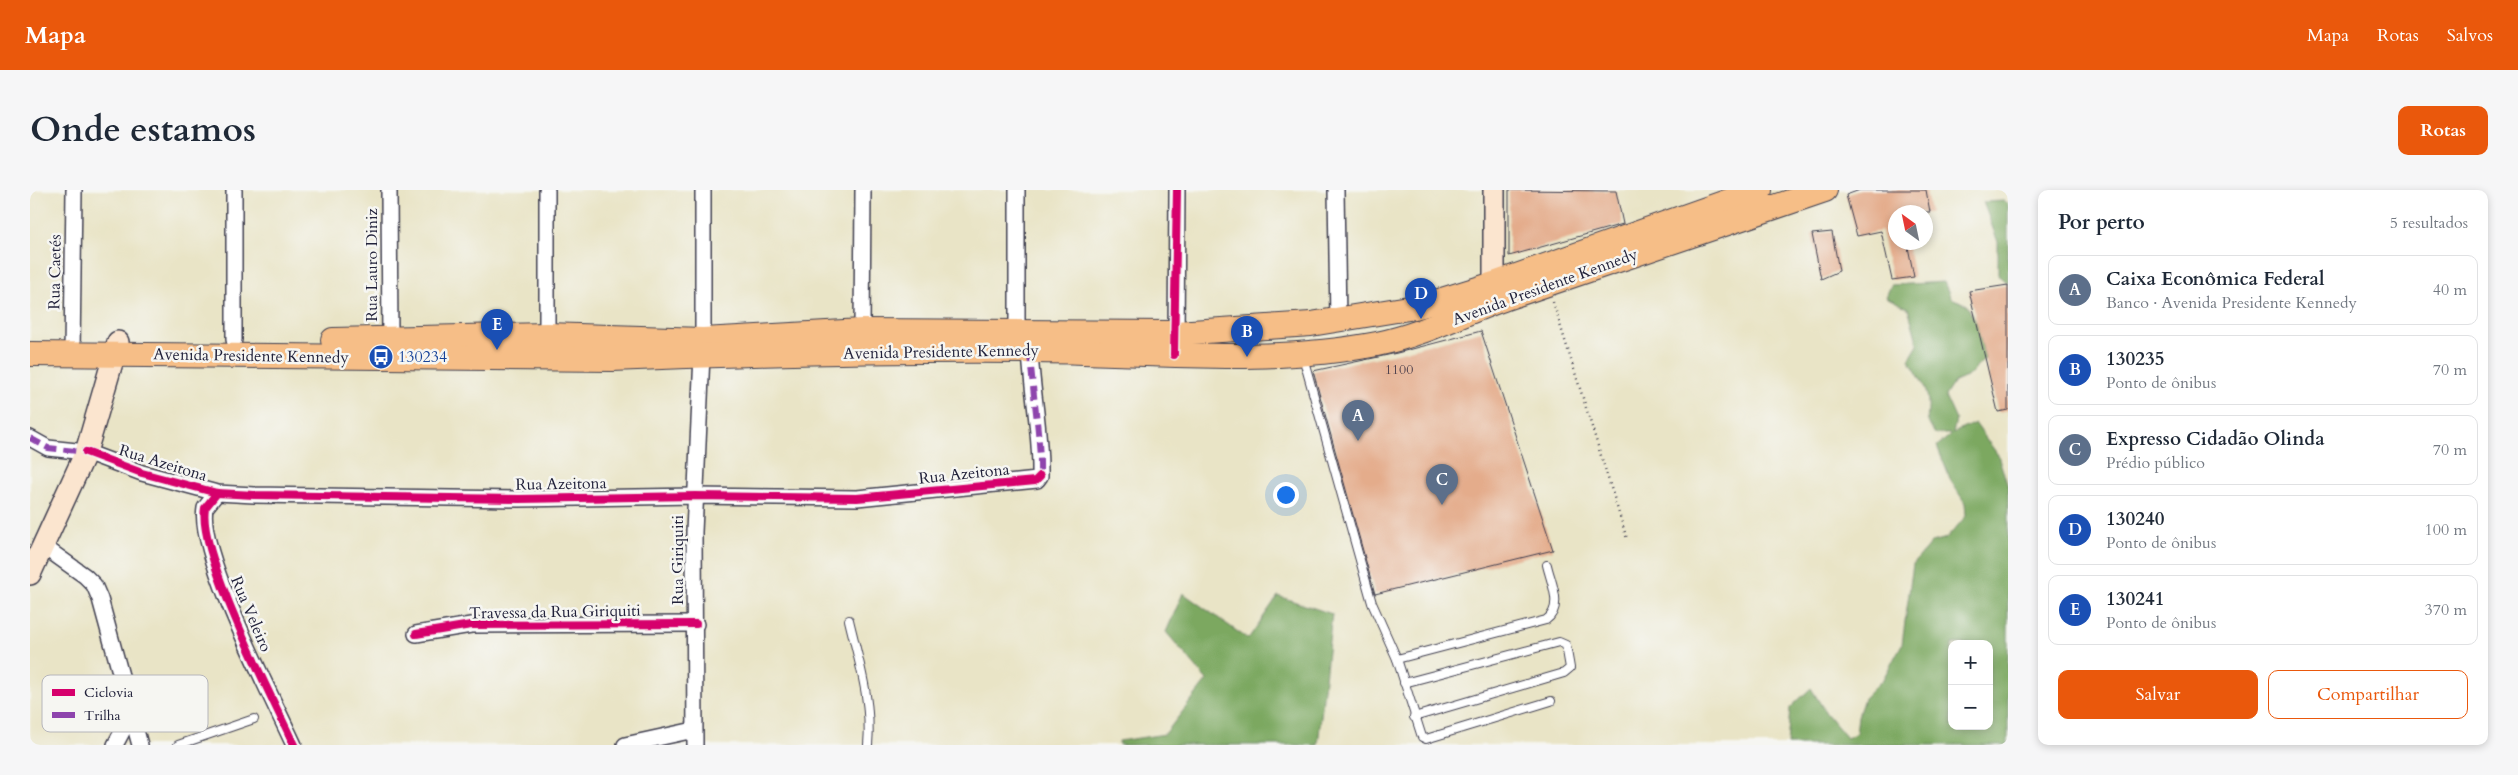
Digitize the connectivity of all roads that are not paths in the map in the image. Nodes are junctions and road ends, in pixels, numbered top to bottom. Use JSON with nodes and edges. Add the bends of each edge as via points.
{"nodes":[{"id":1,"x":74,"y":190,"type":"edge"},
{"id":2,"x":234,"y":190,"type":"edge"},
{"id":3,"x":389,"y":190,"type":"edge"},
{"id":4,"x":547,"y":190,"type":"edge"},
{"id":5,"x":703,"y":190,"type":"edge"},
{"id":6,"x":863,"y":190,"type":"edge"},
{"id":7,"x":1017,"y":190,"type":"edge"},
{"id":8,"x":1177,"y":190,"type":"edge"},
{"id":9,"x":1336,"y":190,"type":"edge"},
{"id":10,"x":1494,"y":190,"type":"edge"},
{"id":11,"x":1760,"y":190,"type":"edge"},
{"id":12,"x":1825,"y":190,"type":"edge"},
{"id":13,"x":1494,"y":284,"type":"junction"},
{"id":14,"x":1338,"y":320,"type":"junction"},
{"id":15,"x":862,"y":331,"type":"junction"},
{"id":16,"x":1016,"y":331,"type":"junction"},
{"id":17,"x":547,"y":335,"type":"junction"},
{"id":18,"x":30,"y":340,"type":"edge"},
{"id":19,"x":234,"y":340,"type":"junction"},
{"id":20,"x":390,"y":340,"type":"junction"},
{"id":21,"x":1175,"y":344,"type":"junction"},
{"id":22,"x":72,"y":348,"type":"junction"},
{"id":23,"x":702,"y":348,"type":"junction"},
{"id":24,"x":117,"y":349,"type":"junction"},
{"id":25,"x":1030,"y":351,"type":"junction"},
{"id":26,"x":1302,"y":353,"type":"junction"},
{"id":27,"x":30,"y":354,"type":"edge"},
{"id":28,"x":30,"y":438,"type":"edge"},
{"id":29,"x":86,"y":452,"type":"junction"},
{"id":30,"x":217,"y":493,"type":"junction"},
{"id":31,"x":695,"y":496,"type":"junction"},
{"id":32,"x":43,"y":546,"type":"junction"},
{"id":33,"x":1546,"y":565,"type":"dead end"},
{"id":34,"x":30,"y":574,"type":"edge"},
{"id":35,"x":850,"y":620,"type":"dead end"},
{"id":36,"x":696,"y":624,"type":"junction"},
{"id":37,"x":416,"y":634,"type":"dead end"},
{"id":38,"x":1397,"y":659,"type":"junction"},
{"id":39,"x":120,"y":675,"type":"edge"},
{"id":40,"x":1404,"y":683,"type":"junction"},
{"id":41,"x":1552,"y":701,"type":"dead end"},
{"id":42,"x":1414,"y":717,"type":"junction"},
{"id":43,"x":254,"y":718,"type":"dead end"},
{"id":44,"x":122,"y":732,"type":"edge"},
{"id":45,"x":136,"y":732,"type":"edge"},
{"id":46,"x":694,"y":736,"type":"edge"},
{"id":47,"x":115,"y":745,"type":"edge"},
{"id":48,"x":140,"y":745,"type":"edge"},
{"id":49,"x":178,"y":745,"type":"edge"},
{"id":50,"x":294,"y":745,"type":"edge"},
{"id":51,"x":625,"y":745,"type":"edge"},
{"id":52,"x":868,"y":745,"type":"edge"}],
"edges":[{"from":1,"to":22,"type":"street","name":"Rua Caetés"},
{"from":2,"to":19,"type":"street"},
{"from":3,"to":20,"type":"street","name":"Rua Lauro Diniz"},
{"from":4,"to":17,"type":"street"},
{"from":5,"to":23,"type":"street","name":"Rua Giriquiti"},
{"from":6,"to":15,"type":"street"},
{"from":7,"to":16,"type":"street"},
{"from":8,"to":21,"type":"street"},
{"from":9,"to":14,"type":"street"},
{"from":10,"to":13,"type":"main road"},
{"from":11,"to":13,"type":"main road","name":"Avenida Presidente Kennedy"},
{"from":12,"to":26,"type":"main road","name":"Avenida Presidente Kennedy","via":[[1547,284],[1407,336],[1376,344]]},
{"from":13,"to":14,"type":"main road","name":"Avenida Presidente Kennedy","via":[[1414,306]]},
{"from":14,"to":21,"type":"main road","name":"Avenida Presidente Kennedy"},
{"from":15,"to":16,"type":"main road","name":"Avenida Presidente Kennedy"},
{"from":15,"to":23,"type":"main road","name":"Avenida Presidente Kennedy"},
{"from":16,"to":21,"type":"main road","name":"Avenida Presidente Kennedy"},
{"from":17,"to":20,"type":"main road","name":"Avenida Presidente Kennedy"},
{"from":17,"to":23,"type":"main road","name":"Avenida Presidente Kennedy"},
{"from":18,"to":22,"type":"main road","name":"Avenida Presidente Kennedy"},
{"from":19,"to":20,"type":"main road","name":"Avenida Presidente Kennedy"},
{"from":19,"to":24,"type":"main road","name":"Avenida Presidente Kennedy"},
{"from":21,"to":25,"type":"main road","name":"Avenida Presidente Kennedy"},
{"from":21,"to":26,"type":"main road","name":"Avenida Presidente Kennedy"},
{"from":22,"to":24,"type":"main road","name":"Avenida Presidente Kennedy"},
{"from":22,"to":27,"type":"main road","name":"Avenida Presidente Kennedy"},
{"from":23,"to":24,"type":"main road","name":"Avenida Presidente Kennedy","via":[[612,359],[444,359]]},
{"from":23,"to":25,"type":"main road","name":"Avenida Presidente Kennedy"},
{"from":23,"to":31,"type":"street","name":"Rua Giriquiti"},
{"from":24,"to":29,"type":"main road"},
{"from":25,"to":31,"type":"street","name":"Rua Azeitona","via":[[1040,442],[1040,476],[1035,481],[857,498]]},
{"from":26,"to":38,"type":"lane","via":[[1372,603]]},
{"from":28,"to":29,"type":"street","name":"Rua Azeitona","via":[[48,448]]},
{"from":29,"to":30,"type":"street","name":"Rua Azeitona","via":[[142,473]]},
{"from":29,"to":32,"type":"main road"},
{"from":30,"to":31,"type":"street","name":"Rua Azeitona","via":[[519,499]]},
{"from":30,"to":50,"type":"street","name":"Rua Veleiro","via":[[205,508],[207,541],[225,591]]},
{"from":31,"to":36,"type":"street","name":"Rua Giriquiti"},
{"from":32,"to":34,"type":"main road"},
{"from":32,"to":39,"type":"street","via":[[94,585]]},
{"from":33,"to":38,"type":"lane","via":[[1557,607],[1554,615],[1546,620]]},
{"from":35,"to":52,"type":"lane","via":[[865,684],[870,719]]},
{"from":36,"to":37,"type":"street","name":"Travessa da Rua Giriquiti","via":[[471,625]]},
{"from":36,"to":46,"type":"street","name":"Rua Giriquiti"},
{"from":38,"to":40,"type":"lane"},
{"from":40,"to":42,"type":"lane"},
{"from":40,"to":42,"type":"lane","via":[[1559,642],[1566,645],[1570,668],[1564,672]]},
{"from":41,"to":42,"type":"lane","via":[[1426,739],[1422,737]]},
{"from":43,"to":49,"type":"lane"},
{"from":44,"to":47,"type":"street"},
{"from":45,"to":48,"type":"street"},
{"from":46,"to":51,"type":"street"}]}
